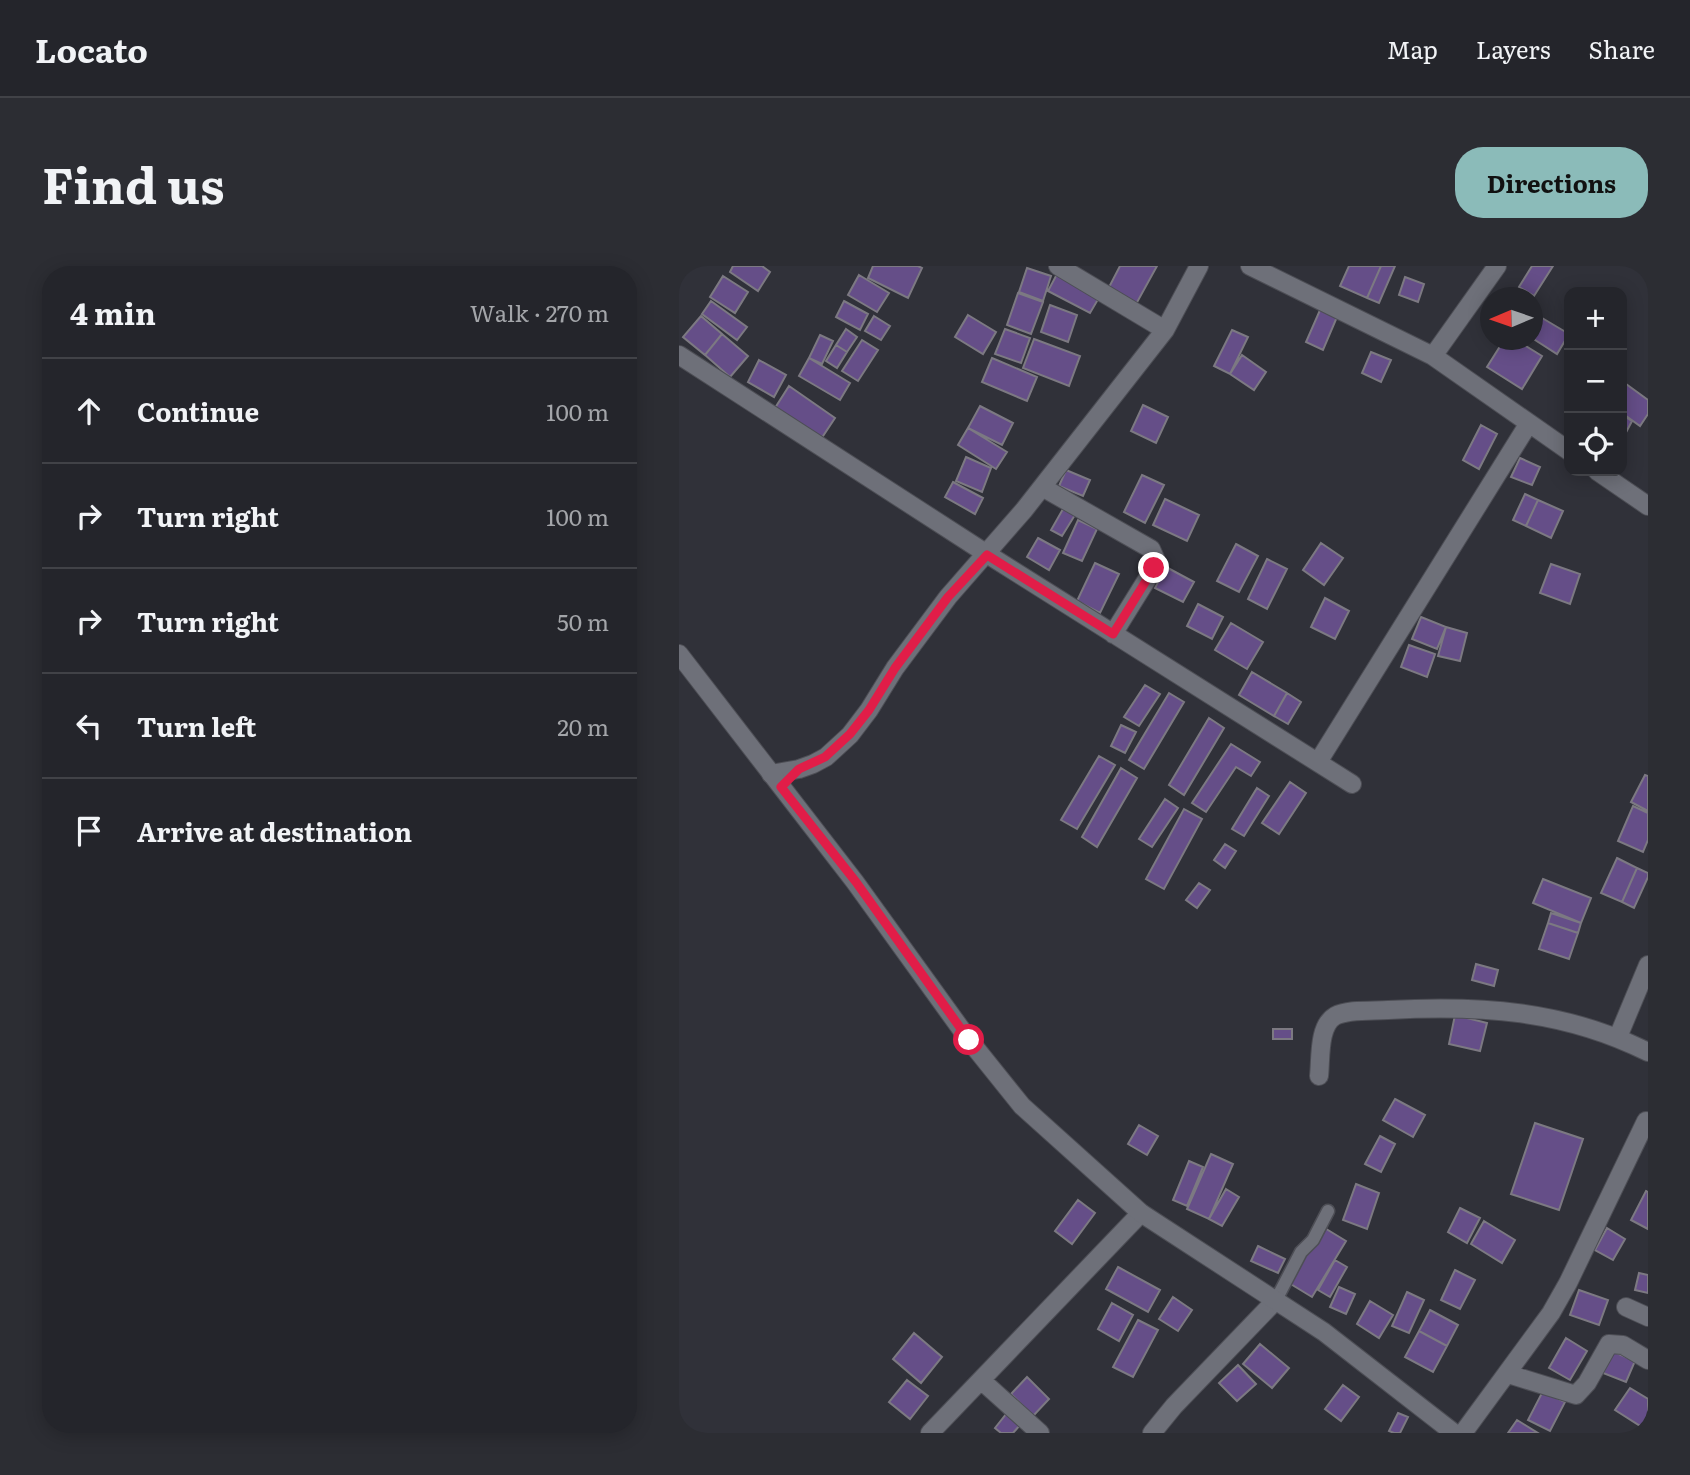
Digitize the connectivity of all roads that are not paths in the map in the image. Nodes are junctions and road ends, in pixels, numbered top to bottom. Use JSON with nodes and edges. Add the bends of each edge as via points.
{"nodes":[{"id":1,"x":1058,"y":266,"type":"edge"},
{"id":2,"x":1199,"y":266,"type":"edge"},
{"id":3,"x":1250,"y":266,"type":"edge"},
{"id":4,"x":1497,"y":266,"type":"edge"},
{"id":5,"x":1165,"y":330,"type":"junction"},
{"id":6,"x":679,"y":355,"type":"edge"},
{"id":7,"x":1433,"y":356,"type":"junction"},
{"id":8,"x":1529,"y":423,"type":"junction"},
{"id":9,"x":1564,"y":448,"type":"edge"},
{"id":10,"x":1604,"y":476,"type":"edge"},
{"id":11,"x":1042,"y":487,"type":"junction"},
{"id":12,"x":1648,"y":506,"type":"edge"},
{"id":13,"x":987,"y":555,"type":"junction"},
{"id":14,"x":1113,"y":634,"type":"junction"},
{"id":15,"x":679,"y":654,"type":"edge"},
{"id":16,"x":1318,"y":762,"type":"junction"},
{"id":17,"x":776,"y":781,"type":"junction"},
{"id":18,"x":1352,"y":784,"type":"dead end"},
{"id":19,"x":1648,"y":965,"type":"edge"},
{"id":20,"x":1618,"y":1037,"type":"junction"},
{"id":21,"x":1648,"y":1052,"type":"edge"},
{"id":22,"x":1319,"y":1076,"type":"dead end"},
{"id":23,"x":1646,"y":1121,"type":"dead end"},
{"id":24,"x":1328,"y":1211,"type":"dead end"},
{"id":25,"x":1141,"y":1213,"type":"junction"},
{"id":26,"x":1276,"y":1300,"type":"junction"},
{"id":27,"x":1626,"y":1307,"type":"dead end"},
{"id":28,"x":1648,"y":1317,"type":"edge"},
{"id":29,"x":1648,"y":1360,"type":"edge"},
{"id":30,"x":1508,"y":1374,"type":"junction"},
{"id":31,"x":981,"y":1380,"type":"junction"},
{"id":32,"x":930,"y":1433,"type":"edge"},
{"id":33,"x":1040,"y":1433,"type":"edge"},
{"id":34,"x":1152,"y":1433,"type":"edge"},
{"id":35,"x":1454,"y":1433,"type":"edge"},
{"id":36,"x":1463,"y":1433,"type":"edge"}],
"edges":[{"from":1,"to":5,"type":"street"},
{"from":2,"to":5,"type":"street"},
{"from":3,"to":7,"type":"street"},
{"from":4,"to":7,"type":"street"},
{"from":5,"to":11,"type":"street"},
{"from":6,"to":13,"type":"street"},
{"from":7,"to":8,"type":"street"},
{"from":8,"to":9,"type":"street"},
{"from":8,"to":16,"type":"street"},
{"from":10,"to":12,"type":"street"},
{"from":11,"to":13,"type":"street"},
{"from":11,"to":14,"type":"street","via":[[1151,549],[1154,568]]},
{"from":13,"to":14,"type":"street"},
{"from":13,"to":17,"type":"street","via":[[948,597],[850,734],[825,757]]},
{"from":14,"to":16,"type":"street"},
{"from":15,"to":17,"type":"street"},
{"from":16,"to":18,"type":"street"},
{"from":17,"to":25,"type":"street","via":[[1022,1106]]},
{"from":19,"to":20,"type":"street"},
{"from":20,"to":21,"type":"street"},
{"from":20,"to":22,"type":"street","via":[[1560,1019],[1465,1007],[1355,1012],[1328,1022]]},
{"from":23,"to":30,"type":"street","via":[[1569,1283]]},
{"from":24,"to":26,"type":"lane"},
{"from":25,"to":26,"type":"street"},
{"from":25,"to":31,"type":"street"},
{"from":26,"to":34,"type":"street"},
{"from":26,"to":35,"type":"street"},
{"from":27,"to":28,"type":"street"},
{"from":29,"to":30,"type":"street","via":[[1623,1345],[1609,1345],[1576,1395]]},
{"from":30,"to":36,"type":"street"},
{"from":31,"to":32,"type":"street"},
{"from":31,"to":33,"type":"street"}]}
